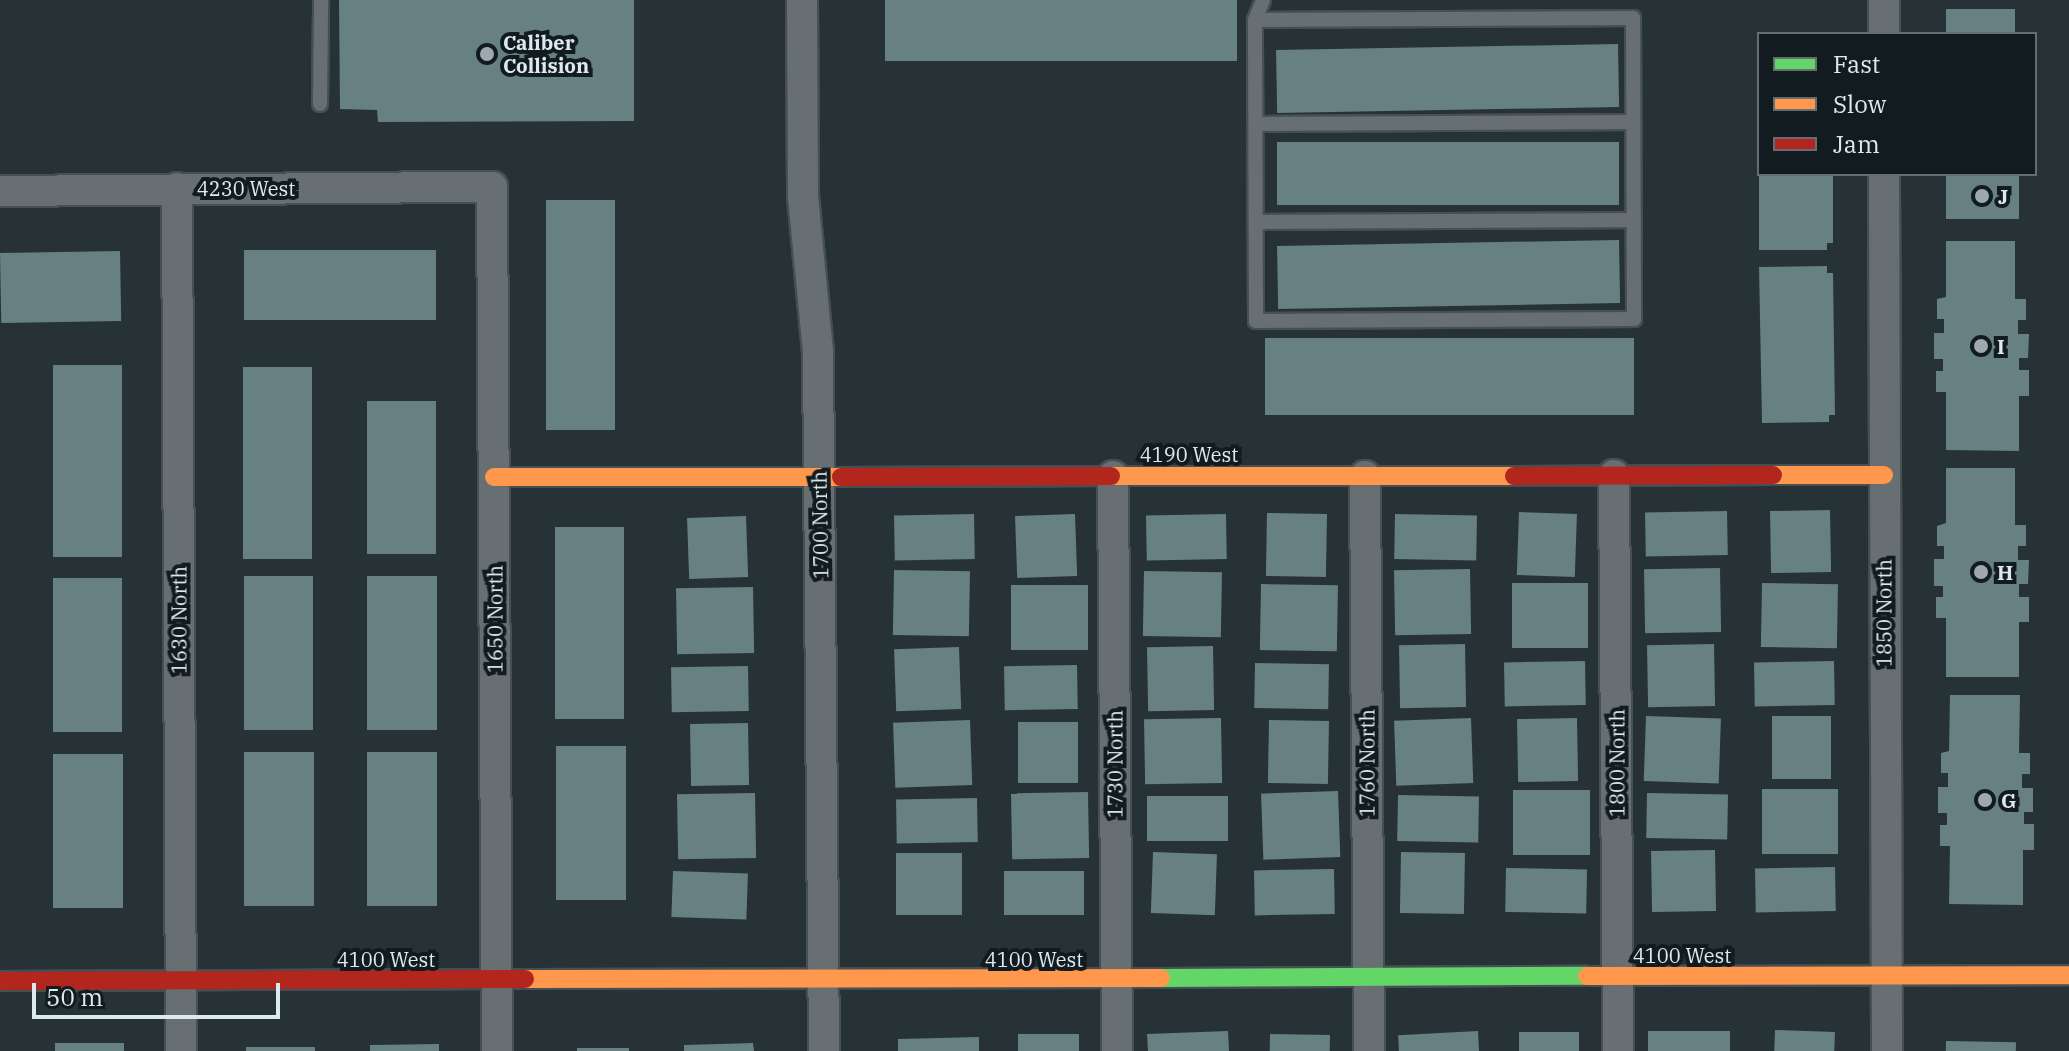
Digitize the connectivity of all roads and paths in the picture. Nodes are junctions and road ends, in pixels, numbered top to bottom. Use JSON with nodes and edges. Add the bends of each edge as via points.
{"nodes":[{"id":1,"x":321,"y":0,"type":"edge"},
{"id":2,"x":802,"y":0,"type":"edge"},
{"id":3,"x":1263,"y":0,"type":"edge"},
{"id":4,"x":1884,"y":0,"type":"edge"},
{"id":5,"x":1255,"y":20,"type":"junction"},
{"id":6,"x":1884,"y":32,"type":"edge"},
{"id":7,"x":320,"y":104,"type":"dead end"},
{"id":8,"x":1633,"y":122,"type":"junction"},
{"id":9,"x":1256,"y":124,"type":"junction"},
{"id":10,"x":1884,"y":176,"type":"edge"},
{"id":11,"x":492,"y":187,"type":"joint"},
{"id":12,"x":177,"y":188,"type":"junction"},
{"id":13,"x":0,"y":191,"type":"edge"},
{"id":14,"x":1634,"y":220,"type":"junction"},
{"id":15,"x":1256,"y":222,"type":"junction"},
{"id":16,"x":1614,"y":475,"type":"junction"},
{"id":17,"x":1884,"y":475,"type":"junction"},
{"id":18,"x":820,"y":476,"type":"junction"},
{"id":19,"x":1113,"y":476,"type":"junction"},
{"id":20,"x":1365,"y":476,"type":"junction"},
{"id":21,"x":494,"y":477,"type":"junction"},
{"id":22,"x":2069,"y":975,"type":"edge"},
{"id":23,"x":1886,"y":976,"type":"junction"},
{"id":24,"x":1618,"y":978,"type":"junction"},
{"id":25,"x":1368,"y":979,"type":"junction"},
{"id":26,"x":0,"y":981,"type":"edge"},
{"id":27,"x":180,"y":981,"type":"junction"},
{"id":28,"x":497,"y":981,"type":"junction"},
{"id":29,"x":823,"y":981,"type":"junction"},
{"id":30,"x":1117,"y":981,"type":"junction"},
{"id":31,"x":181,"y":1051,"type":"edge"},
{"id":32,"x":497,"y":1051,"type":"edge"},
{"id":33,"x":824,"y":1051,"type":"edge"},
{"id":34,"x":1117,"y":1051,"type":"edge"},
{"id":35,"x":1369,"y":1051,"type":"edge"},
{"id":36,"x":1618,"y":1051,"type":"edge"},
{"id":37,"x":1887,"y":1051,"type":"edge"}],
"edges":[{"from":1,"to":7,"type":"lane"},
{"from":2,"to":18,"type":"street","name":"1700 North","via":[[803,196],[818,353]]},
{"from":3,"to":5,"type":"lane"},
{"from":4,"to":6,"type":"street"},
{"from":5,"to":8,"type":"lane","via":[[1633,18]]},
{"from":5,"to":9,"type":"lane"},
{"from":8,"to":9,"type":"lane"},
{"from":8,"to":14,"type":"lane"},
{"from":9,"to":15,"type":"lane"},
{"from":10,"to":17,"type":"street","name":"1850 North"},
{"from":11,"to":12,"type":"street","name":"4230 West"},
{"from":11,"to":21,"type":"street","name":"1650 North"},
{"from":12,"to":13,"type":"street","name":"4230 West"},
{"from":12,"to":27,"type":"street","name":"1630 North"},
{"from":14,"to":15,"type":"lane"},
{"from":14,"to":15,"type":"lane","via":[[1634,319],[1256,321]]},
{"from":16,"to":17,"type":"street","name":"4190 West"},
{"from":16,"to":20,"type":"street","name":"4190 West"},
{"from":16,"to":24,"type":"street","name":"1800 North"},
{"from":17,"to":23,"type":"street","name":"1850 North"},
{"from":18,"to":19,"type":"street","name":"4190 West"},
{"from":18,"to":21,"type":"street","name":"4190 West"},
{"from":18,"to":29,"type":"street","name":"1700 North"},
{"from":19,"to":20,"type":"street","name":"4190 West"},
{"from":19,"to":30,"type":"street","name":"1730 North"},
{"from":20,"to":25,"type":"street","name":"1760 North"},
{"from":21,"to":28,"type":"street","name":"1650 North"},
{"from":22,"to":23,"type":"street","name":"4100 West"},
{"from":23,"to":24,"type":"street","name":"4100 West"},
{"from":23,"to":37,"type":"street","name":"1850 North"},
{"from":24,"to":25,"type":"street","name":"4100 West"},
{"from":24,"to":36,"type":"street","name":"1800 North"},
{"from":25,"to":30,"type":"street","name":"4100 West"},
{"from":25,"to":35,"type":"street","name":"1760 North"},
{"from":26,"to":27,"type":"street","name":"4100 West"},
{"from":27,"to":28,"type":"street","name":"4100 West"},
{"from":27,"to":31,"type":"street","name":"1630 North"},
{"from":28,"to":29,"type":"street","name":"4100 West"},
{"from":28,"to":32,"type":"street","name":"1650 North"},
{"from":29,"to":30,"type":"street","name":"4100 West"},
{"from":29,"to":33,"type":"street","name":"1700 North"},
{"from":30,"to":34,"type":"street","name":"1730 North"}]}
